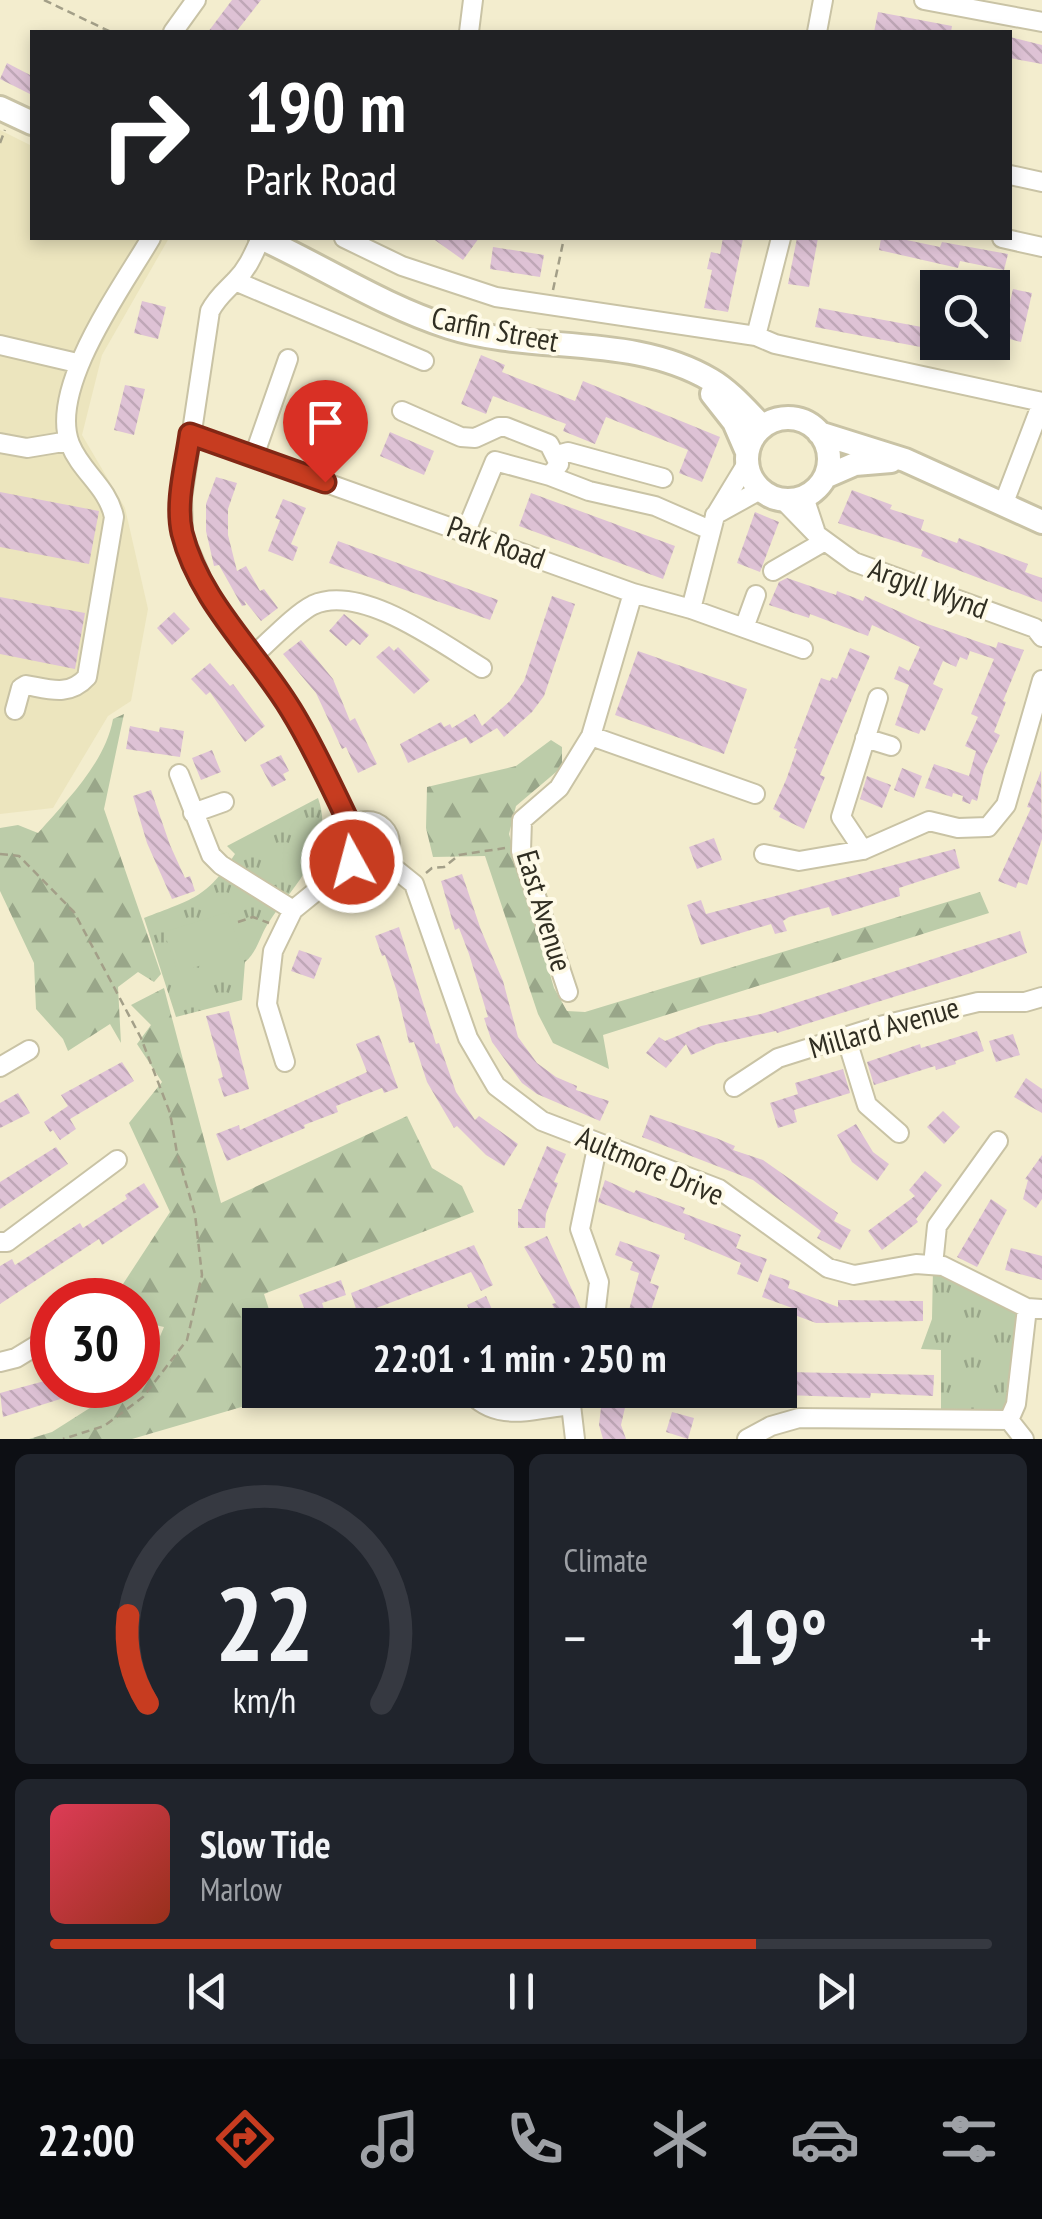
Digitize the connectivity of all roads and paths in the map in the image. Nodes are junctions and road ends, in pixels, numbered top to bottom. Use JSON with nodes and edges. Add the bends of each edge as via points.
{"nodes":[{"id":1,"x":44,"y":0,"type":"edge"},
{"id":2,"x":196,"y":0,"type":"edge"},
{"id":3,"x":473,"y":0,"type":"edge"},
{"id":4,"x":824,"y":0,"type":"edge"},
{"id":5,"x":924,"y":0,"type":"edge"},
{"id":6,"x":1042,"y":22,"type":"edge"},
{"id":7,"x":107,"y":30,"type":"edge"},
{"id":8,"x":174,"y":30,"type":"edge"},
{"id":9,"x":469,"y":30,"type":"edge"},
{"id":10,"x":817,"y":30,"type":"edge"},
{"id":11,"x":0,"y":108,"type":"edge"},
{"id":12,"x":30,"y":122,"type":"edge"},
{"id":13,"x":1012,"y":175,"type":"edge"},
{"id":14,"x":1042,"y":182,"type":"edge"},
{"id":15,"x":150,"y":240,"type":"edge"},
{"id":16,"x":260,"y":240,"type":"edge"},
{"id":17,"x":265,"y":240,"type":"edge"},
{"id":18,"x":348,"y":240,"type":"edge"},
{"id":19,"x":564,"y":240,"type":"edge"},
{"id":20,"x":780,"y":240,"type":"edge"},
{"id":21,"x":1011,"y":240,"type":"edge"},
{"id":22,"x":1042,"y":247,"type":"edge"},
{"id":23,"x":236,"y":282,"type":"junction"},
{"id":24,"x":550,"y":305,"type":"junction"},
{"id":25,"x":756,"y":336,"type":"junction"},
{"id":26,"x":0,"y":345,"type":"edge"},
{"id":27,"x":288,"y":359,"type":"dead end"},
{"id":28,"x":424,"y":361,"type":"dead end"},
{"id":29,"x":78,"y":363,"type":"junction"},
{"id":30,"x":683,"y":368,"type":"junction"},
{"id":31,"x":1042,"y":402,"type":"edge"},
{"id":32,"x":402,"y":411,"type":"dead end"},
{"id":33,"x":762,"y":426,"type":"junction"},
{"id":34,"x":819,"y":432,"type":"junction"},
{"id":35,"x":190,"y":434,"type":"junction"},
{"id":36,"x":68,"y":441,"type":"junction"},
{"id":37,"x":0,"y":443,"type":"edge"},
{"id":38,"x":254,"y":456,"type":"junction"},
{"id":39,"x":557,"y":456,"type":"junction"},
{"id":40,"x":747,"y":458,"type":"junction"},
{"id":41,"x":905,"y":460,"type":"junction"},
{"id":42,"x":550,"y":476,"type":"junction"},
{"id":43,"x":825,"y":477,"type":"junction"},
{"id":44,"x":663,"y":478,"type":"dead end"},
{"id":45,"x":760,"y":490,"type":"junction"},
{"id":46,"x":793,"y":499,"type":"junction"},
{"id":47,"x":1004,"y":505,"type":"junction"},
{"id":48,"x":1042,"y":522,"type":"edge"},
{"id":49,"x":712,"y":523,"type":"junction"},
{"id":50,"x":466,"y":532,"type":"junction"},
{"id":51,"x":821,"y":538,"type":"junction"},
{"id":52,"x":773,"y":570,"type":"dead end"},
{"id":53,"x":633,"y":593,"type":"junction"},
{"id":54,"x":756,"y":595,"type":"dead end"},
{"id":55,"x":692,"y":609,"type":"junction"},
{"id":56,"x":744,"y":628,"type":"junction"},
{"id":57,"x":1042,"y":637,"type":"edge"},
{"id":58,"x":802,"y":649,"type":"dead end"},
{"id":59,"x":254,"y":655,"type":"junction"},
{"id":60,"x":482,"y":668,"type":"dead end"},
{"id":61,"x":1042,"y":680,"type":"edge"},
{"id":62,"x":878,"y":698,"type":"dead end"},
{"id":63,"x":15,"y":710,"type":"dead end"},
{"id":64,"x":591,"y":736,"type":"junction"},
{"id":65,"x":865,"y":738,"type":"junction"},
{"id":66,"x":891,"y":746,"type":"dead end"},
{"id":67,"x":179,"y":774,"type":"dead end"},
{"id":68,"x":755,"y":794,"type":"dead end"},
{"id":69,"x":224,"y":802,"type":"dead end"},
{"id":70,"x":193,"y":813,"type":"junction"},
{"id":71,"x":351,"y":827,"type":"junction"},
{"id":72,"x":521,"y":844,"type":"junction"},
{"id":73,"x":863,"y":850,"type":"junction"},
{"id":74,"x":0,"y":854,"type":"edge"},
{"id":75,"x":764,"y":854,"type":"dead end"},
{"id":76,"x":384,"y":860,"type":"junction"},
{"id":77,"x":352,"y":862,"type":"junction"},
{"id":78,"x":414,"y":884,"type":"junction"},
{"id":79,"x":293,"y":910,"type":"junction"},
{"id":80,"x":238,"y":922,"type":"dead end"},
{"id":81,"x":284,"y":929,"type":"junction"},
{"id":82,"x":568,"y":992,"type":"dead end"},
{"id":83,"x":1042,"y":997,"type":"edge"},
{"id":84,"x":846,"y":1036,"type":"junction"},
{"id":85,"x":29,"y":1050,"type":"dead end"},
{"id":86,"x":286,"y":1062,"type":"dead end"},
{"id":87,"x":0,"y":1067,"type":"edge"},
{"id":88,"x":734,"y":1087,"type":"dead end"},
{"id":89,"x":899,"y":1133,"type":"dead end"},
{"id":90,"x":998,"y":1141,"type":"dead end"},
{"id":91,"x":598,"y":1143,"type":"junction"},
{"id":92,"x":117,"y":1160,"type":"dead end"},
{"id":93,"x":0,"y":1242,"type":"edge"},
{"id":94,"x":933,"y":1264,"type":"junction"},
{"id":95,"x":596,"y":1308,"type":"edge"},
{"id":96,"x":1034,"y":1308,"type":"edge"},
{"id":97,"x":30,"y":1349,"type":"edge"},
{"id":98,"x":0,"y":1362,"type":"edge"},
{"id":99,"x":486,"y":1408,"type":"edge"},
{"id":100,"x":524,"y":1408,"type":"edge"},
{"id":101,"x":574,"y":1408,"type":"edge"},
{"id":102,"x":1010,"y":1420,"type":"junction"},
{"id":103,"x":62,"y":1439,"type":"edge"},
{"id":104,"x":576,"y":1439,"type":"edge"},
{"id":105,"x":746,"y":1439,"type":"edge"},
{"id":106,"x":1024,"y":1439,"type":"edge"}],
"edges":[{"from":1,"to":7,"type":"path"},
{"from":2,"to":8,"type":"street"},
{"from":3,"to":9,"type":"street"},
{"from":4,"to":10,"type":"street"},
{"from":5,"to":6,"type":"street"},
{"from":11,"to":12,"type":"main road"},
{"from":13,"to":14,"type":"street"},
{"from":15,"to":29,"type":"street"},
{"from":16,"to":23,"type":"street"},
{"from":17,"to":30,"type":"main road","name":"Carfin Street","via":[[409,313],[453,328],[628,351]]},
{"from":18,"to":24,"type":"street","via":[[496,297]]},
{"from":19,"to":24,"type":"path"},
{"from":20,"to":25,"type":"street"},
{"from":21,"to":22,"type":"street"},
{"from":23,"to":28,"type":"street"},
{"from":23,"to":35,"type":"street","via":[[210,311]]},
{"from":24,"to":25,"type":"street"},
{"from":25,"to":31,"type":"street"},
{"from":26,"to":29,"type":"street"},
{"from":27,"to":38,"type":"street"},
{"from":29,"to":36,"type":"street"},
{"from":30,"to":33,"type":"main road","name":"Carfin Street","via":[[712,380]]},
{"from":30,"to":40,"type":"main road","name":"Carfin Street","via":[[734,422]]},
{"from":31,"to":47,"type":"street"},
{"from":32,"to":39,"type":"street","via":[[462,438],[506,428],[549,444]]},
{"from":33,"to":34,"type":"main road","via":[[792,417]]},
{"from":33,"to":40,"type":"main road"},
{"from":34,"to":41,"type":"main road"},
{"from":34,"to":43,"type":"main road","via":[[829,456]]},
{"from":35,"to":38,"type":"street","name":"Park Road"},
{"from":35,"to":59,"type":"street","via":[[183,536],[209,596]]},
{"from":36,"to":37,"type":"street","via":[[28,448]]},
{"from":36,"to":63,"type":"street","via":[[111,502],[114,517],[86,677],[66,691],[26,685]]},
{"from":38,"to":50,"type":"street","name":"Park Road"},
{"from":39,"to":42,"type":"street","via":[[560,464]]},
{"from":39,"to":44,"type":"street","via":[[568,452]]},
{"from":40,"to":45,"type":"main road"},
{"from":40,"to":49,"type":"street"},
{"from":41,"to":43,"type":"main road","via":[[855,464]]},
{"from":41,"to":47,"type":"main road"},
{"from":42,"to":49,"type":"street"},
{"from":42,"to":50,"type":"street","via":[[495,461]]},
{"from":43,"to":46,"type":"main road"},
{"from":45,"to":46,"type":"main road"},
{"from":45,"to":49,"type":"street"},
{"from":46,"to":51,"type":"street","name":"Argyll Wynd"},
{"from":47,"to":48,"type":"main road"},
{"from":49,"to":55,"type":"street"},
{"from":50,"to":53,"type":"street","name":"Park Road"},
{"from":51,"to":52,"type":"street"},
{"from":51,"to":57,"type":"street","name":"Argyll Wynd","via":[[854,562],[1035,628]]},
{"from":53,"to":55,"type":"street","name":"Park Road"},
{"from":53,"to":64,"type":"street","name":"East Avenue"},
{"from":54,"to":56,"type":"street"},
{"from":55,"to":56,"type":"street","name":"Park Road"},
{"from":56,"to":58,"type":"street","name":"Park Road"},
{"from":59,"to":60,"type":"street","via":[[312,605],[342,598],[402,620]]},
{"from":59,"to":71,"type":"street","via":[[291,709]]},
{"from":61,"to":73,"type":"street","via":[[1006,805],[988,828],[929,821]]},
{"from":62,"to":65,"type":"street"},
{"from":64,"to":68,"type":"street"},
{"from":64,"to":72,"type":"street","name":"East Avenue","via":[[559,788],[522,820]]},
{"from":65,"to":66,"type":"street"},
{"from":65,"to":73,"type":"street","via":[[842,817]]},
{"from":67,"to":70,"type":"street"},
{"from":69,"to":70,"type":"street"},
{"from":70,"to":79,"type":"street","via":[[220,865]]},
{"from":71,"to":76,"type":"street","via":[[366,820],[382,825],[390,840]]},
{"from":71,"to":77,"type":"street","via":[[344,844]]},
{"from":72,"to":78,"type":"path","via":[[458,854]]},
{"from":72,"to":82,"type":"street","name":"East Avenue"},
{"from":73,"to":75,"type":"street","via":[[799,860]]},
{"from":74,"to":103,"type":"path","via":[[19,856],[74,912],[142,1038],[170,1113],[202,1275],[188,1340],[143,1397],[104,1426]]},
{"from":76,"to":77,"type":"street","via":[[366,867]]},
{"from":76,"to":78,"type":"street"},
{"from":77,"to":79,"type":"street"},
{"from":78,"to":91,"type":"street","name":"Aultmore Drive","via":[[468,1038],[496,1086],[542,1122]]},
{"from":79,"to":81,"type":"street"},
{"from":80,"to":81,"type":"path","via":[[253,916]]},
{"from":81,"to":86,"type":"street","via":[[273,951],[267,1004]]},
{"from":83,"to":84,"type":"street","name":"Millard Avenue","via":[[978,1002]]},
{"from":84,"to":88,"type":"street","name":"Millard Avenue","via":[[778,1058]]},
{"from":84,"to":89,"type":"street","via":[[867,1105]]},
{"from":85,"to":87,"type":"street"},
{"from":90,"to":94,"type":"street","via":[[937,1226]]},
{"from":91,"to":94,"type":"street","name":"Aultmore Drive","via":[[719,1189],[828,1268],[854,1275]]},
{"from":91,"to":95,"type":"street","via":[[580,1229],[600,1282]]},
{"from":92,"to":93,"type":"street"},
{"from":94,"to":96,"type":"street"},
{"from":96,"to":102,"type":"street"},
{"from":97,"to":98,"type":"street"},
{"from":99,"to":100,"type":"street"},
{"from":101,"to":104,"type":"street"},
{"from":102,"to":105,"type":"street","via":[[799,1418]]},
{"from":102,"to":106,"type":"street"}]}
